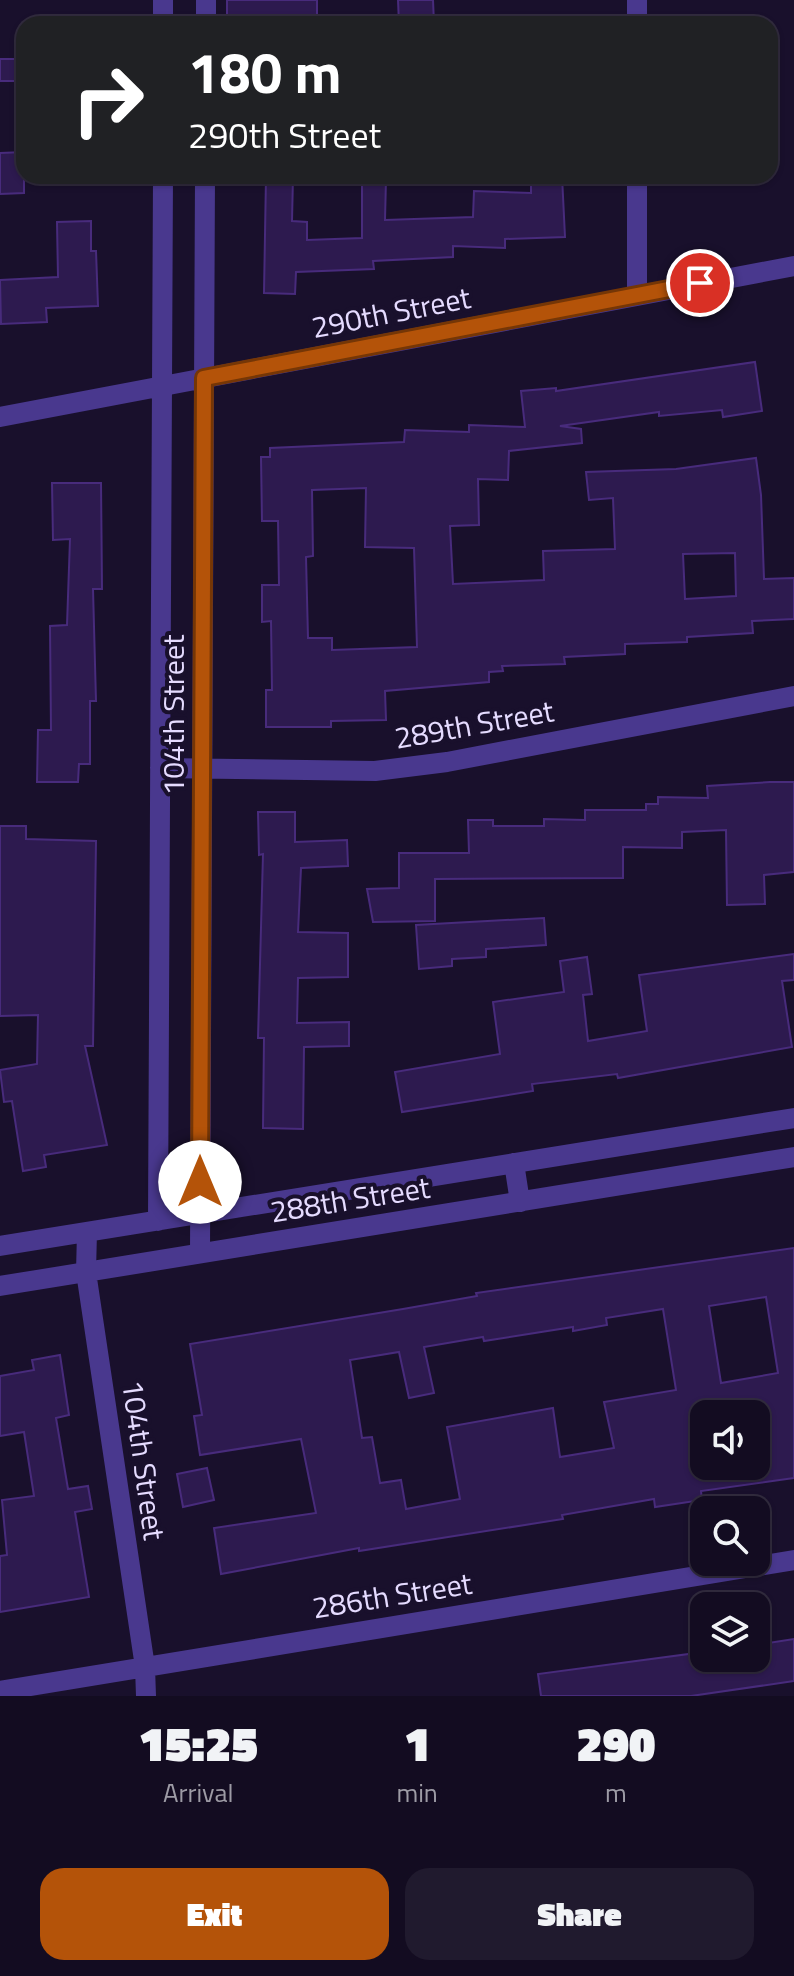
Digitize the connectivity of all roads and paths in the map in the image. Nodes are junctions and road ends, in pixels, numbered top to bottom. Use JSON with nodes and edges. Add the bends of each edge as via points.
{"nodes":[{"id":1,"x":163,"y":184,"type":"edge"},
{"id":2,"x":205,"y":184,"type":"edge"},
{"id":3,"x":637,"y":184,"type":"edge"},
{"id":4,"x":794,"y":266,"type":"edge"},
{"id":5,"x":637,"y":295,"type":"junction"},
{"id":6,"x":204,"y":378,"type":"junction"},
{"id":7,"x":162,"y":386,"type":"junction"},
{"id":8,"x":0,"y":417,"type":"edge"},
{"id":9,"x":794,"y":696,"type":"edge"},
{"id":10,"x":160,"y":768,"type":"junction"},
{"id":11,"x":203,"y":768,"type":"junction"},
{"id":12,"x":794,"y":1118,"type":"edge"},
{"id":13,"x":794,"y":1157,"type":"edge"},
{"id":14,"x":514,"y":1163,"type":"junction"},
{"id":15,"x":520,"y":1202,"type":"junction"},
{"id":16,"x":200,"y":1214,"type":"junction"},
{"id":17,"x":158,"y":1221,"type":"junction"},
{"id":18,"x":87,"y":1232,"type":"junction"},
{"id":19,"x":0,"y":1246,"type":"edge"},
{"id":20,"x":200,"y":1253,"type":"junction"},
{"id":21,"x":86,"y":1272,"type":"junction"},
{"id":22,"x":0,"y":1286,"type":"edge"},
{"id":23,"x":794,"y":1560,"type":"edge"},
{"id":24,"x":145,"y":1667,"type":"junction"},
{"id":25,"x":0,"y":1691,"type":"edge"},
{"id":26,"x":146,"y":1696,"type":"edge"}],
"edges":[{"from":1,"to":7,"type":"street","name":"104th Street"},
{"from":2,"to":6,"type":"street","name":"104th Street"},
{"from":3,"to":5,"type":"street"},
{"from":4,"to":5,"type":"street","name":"290th Street"},
{"from":5,"to":6,"type":"street","name":"290th Street"},
{"from":6,"to":7,"type":"street","name":"290th Street"},
{"from":6,"to":11,"type":"street","name":"104th Street"},
{"from":7,"to":8,"type":"street","name":"290th Street"},
{"from":7,"to":10,"type":"street","name":"104th Street"},
{"from":9,"to":11,"type":"street","name":"289th Street","via":[[375,771]]},
{"from":10,"to":11,"type":"street","name":"289th Street"},
{"from":10,"to":17,"type":"street","name":"104th Street"},
{"from":11,"to":16,"type":"street","name":"104th Street"},
{"from":12,"to":14,"type":"street","name":"288th Street"},
{"from":13,"to":15,"type":"street","name":"288th Street"},
{"from":14,"to":15,"type":"street"},
{"from":14,"to":16,"type":"street","name":"288th Street"},
{"from":15,"to":20,"type":"street","name":"288th Street"},
{"from":16,"to":17,"type":"street","name":"288th Street"},
{"from":16,"to":20,"type":"street","name":"104th Street"},
{"from":17,"to":18,"type":"street","name":"288th Street"},
{"from":18,"to":19,"type":"street","name":"288th Street"},
{"from":18,"to":21,"type":"street","name":"104th Street"},
{"from":20,"to":21,"type":"street","name":"288th Street"},
{"from":21,"to":22,"type":"street","name":"288th Street"},
{"from":21,"to":24,"type":"street","name":"104th Street"},
{"from":23,"to":24,"type":"street","name":"286th Street"},
{"from":24,"to":25,"type":"street","name":"286th Street"},
{"from":24,"to":26,"type":"street","name":"104th Street"}]}
